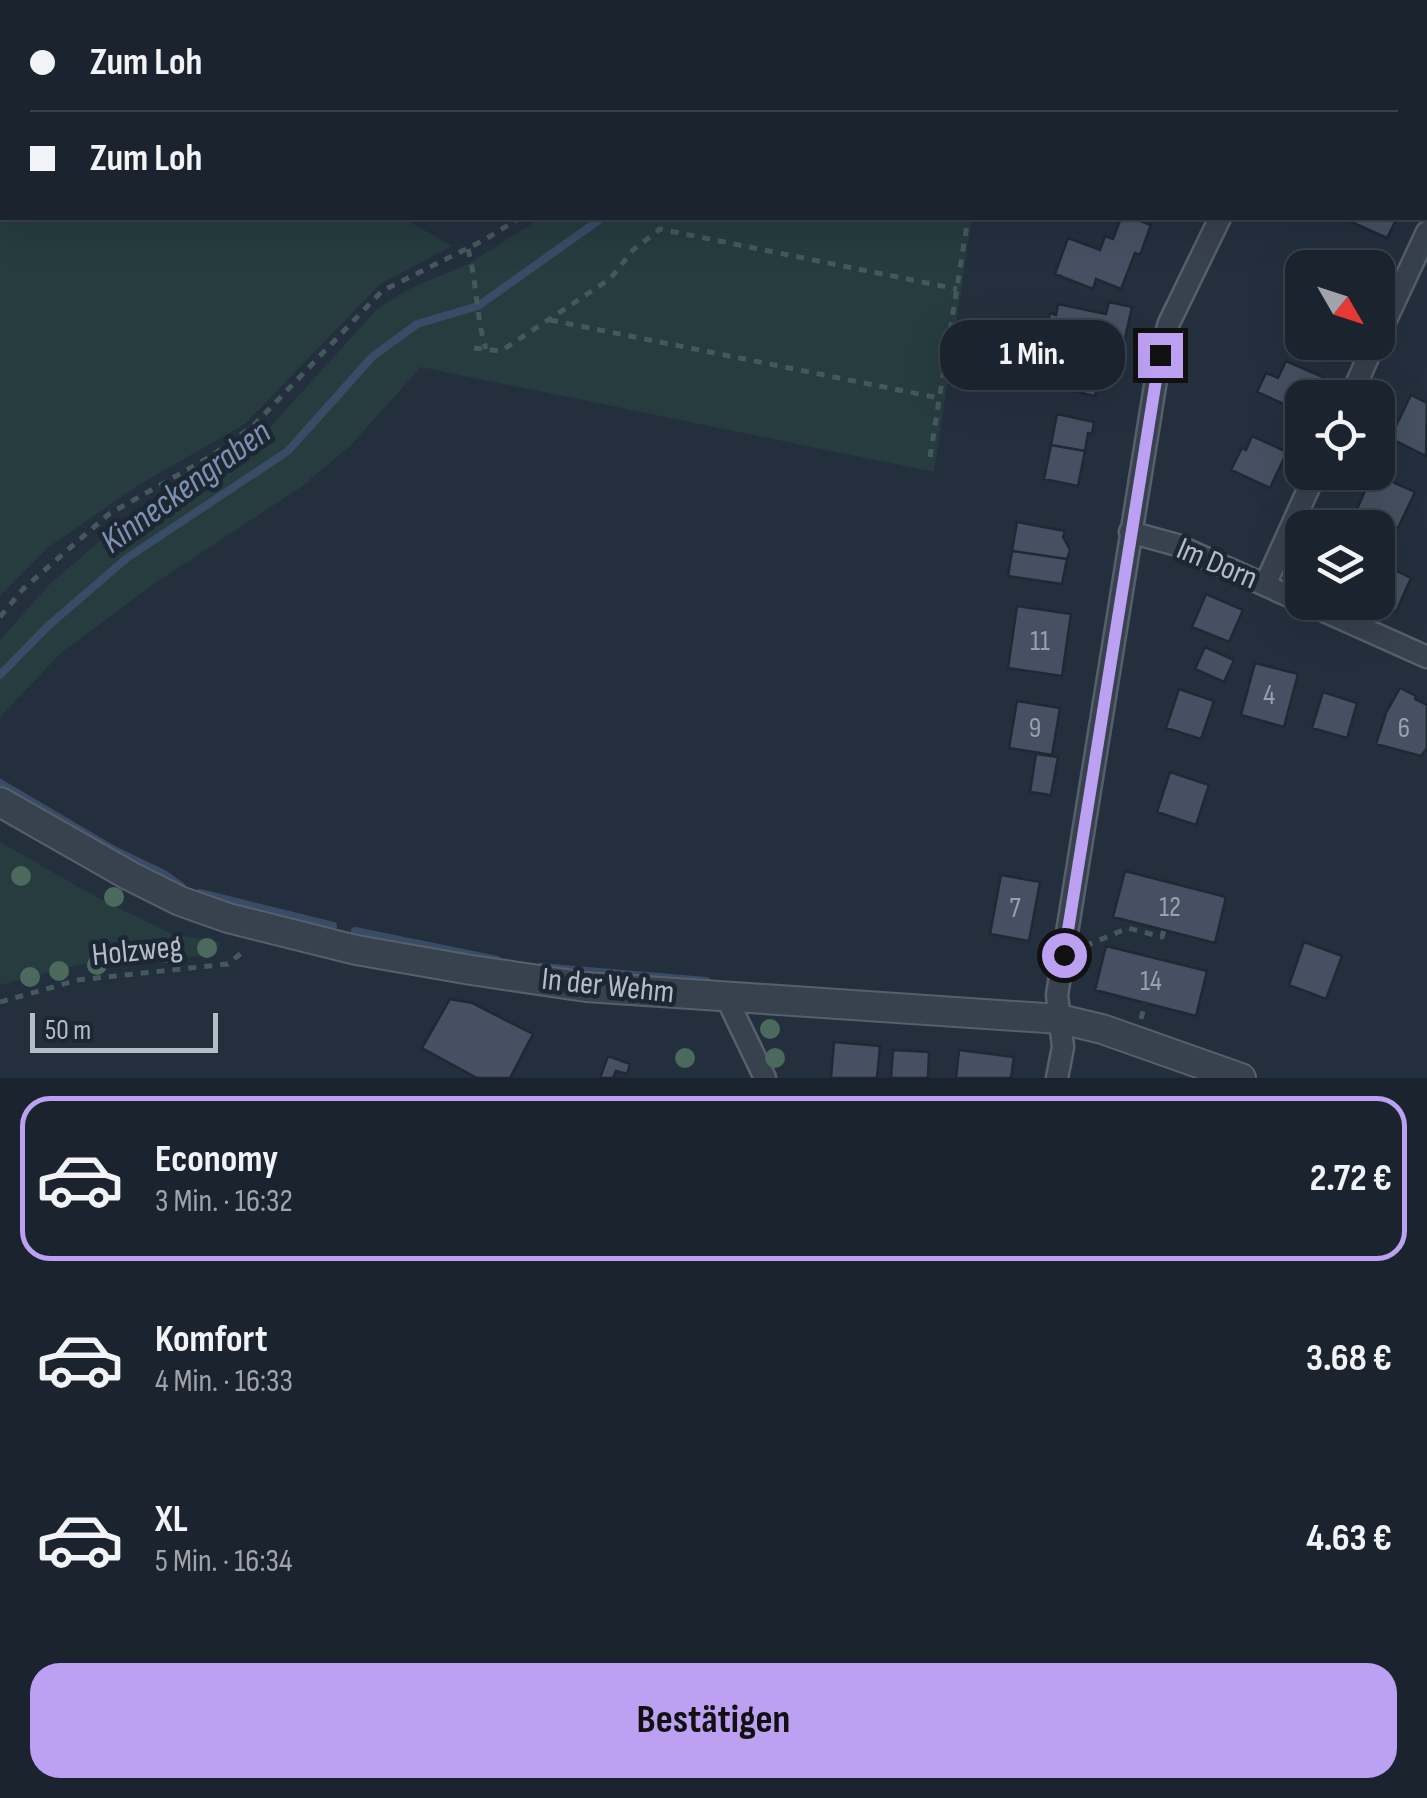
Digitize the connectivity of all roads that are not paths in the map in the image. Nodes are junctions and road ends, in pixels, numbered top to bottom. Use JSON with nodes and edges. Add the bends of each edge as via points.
{"nodes":[{"id":1,"x":1219,"y":220,"type":"edge"},
{"id":2,"x":1427,"y":232,"type":"edge"},
{"id":3,"x":1395,"y":300,"type":"edge"},
{"id":4,"x":1308,"y":490,"type":"edge"},
{"id":5,"x":1130,"y":532,"type":"junction"},
{"id":6,"x":1265,"y":585,"type":"junction"},
{"id":7,"x":1285,"y":594,"type":"edge"},
{"id":8,"x":1344,"y":620,"type":"edge"},
{"id":9,"x":1427,"y":657,"type":"edge"},
{"id":10,"x":0,"y":802,"type":"edge"},
{"id":11,"x":726,"y":998,"type":"junction"},
{"id":12,"x":1060,"y":1019,"type":"junction"},
{"id":13,"x":765,"y":1078,"type":"edge"},
{"id":14,"x":1057,"y":1078,"type":"edge"},
{"id":15,"x":1241,"y":1078,"type":"edge"}],
"edges":[{"from":1,"to":5,"type":"street","via":[[1169,323]]},
{"from":2,"to":3,"type":"street"},
{"from":4,"to":6,"type":"street"},
{"from":5,"to":6,"type":"street","name":"Im Dorn","via":[[1177,545]]},
{"from":5,"to":12,"type":"street","via":[[1058,995]]},
{"from":6,"to":7,"type":"street","name":"Im Dorn"},
{"from":8,"to":9,"type":"street","name":"Im Dorn"},
{"from":10,"to":11,"type":"street","name":"In der Wehm","via":[[180,901],[271,930],[471,970]]},
{"from":11,"to":12,"type":"street","name":"In der Wehm"},
{"from":11,"to":13,"type":"street"},
{"from":12,"to":14,"type":"street"},
{"from":12,"to":15,"type":"street","name":"In der Wehm"}]}
